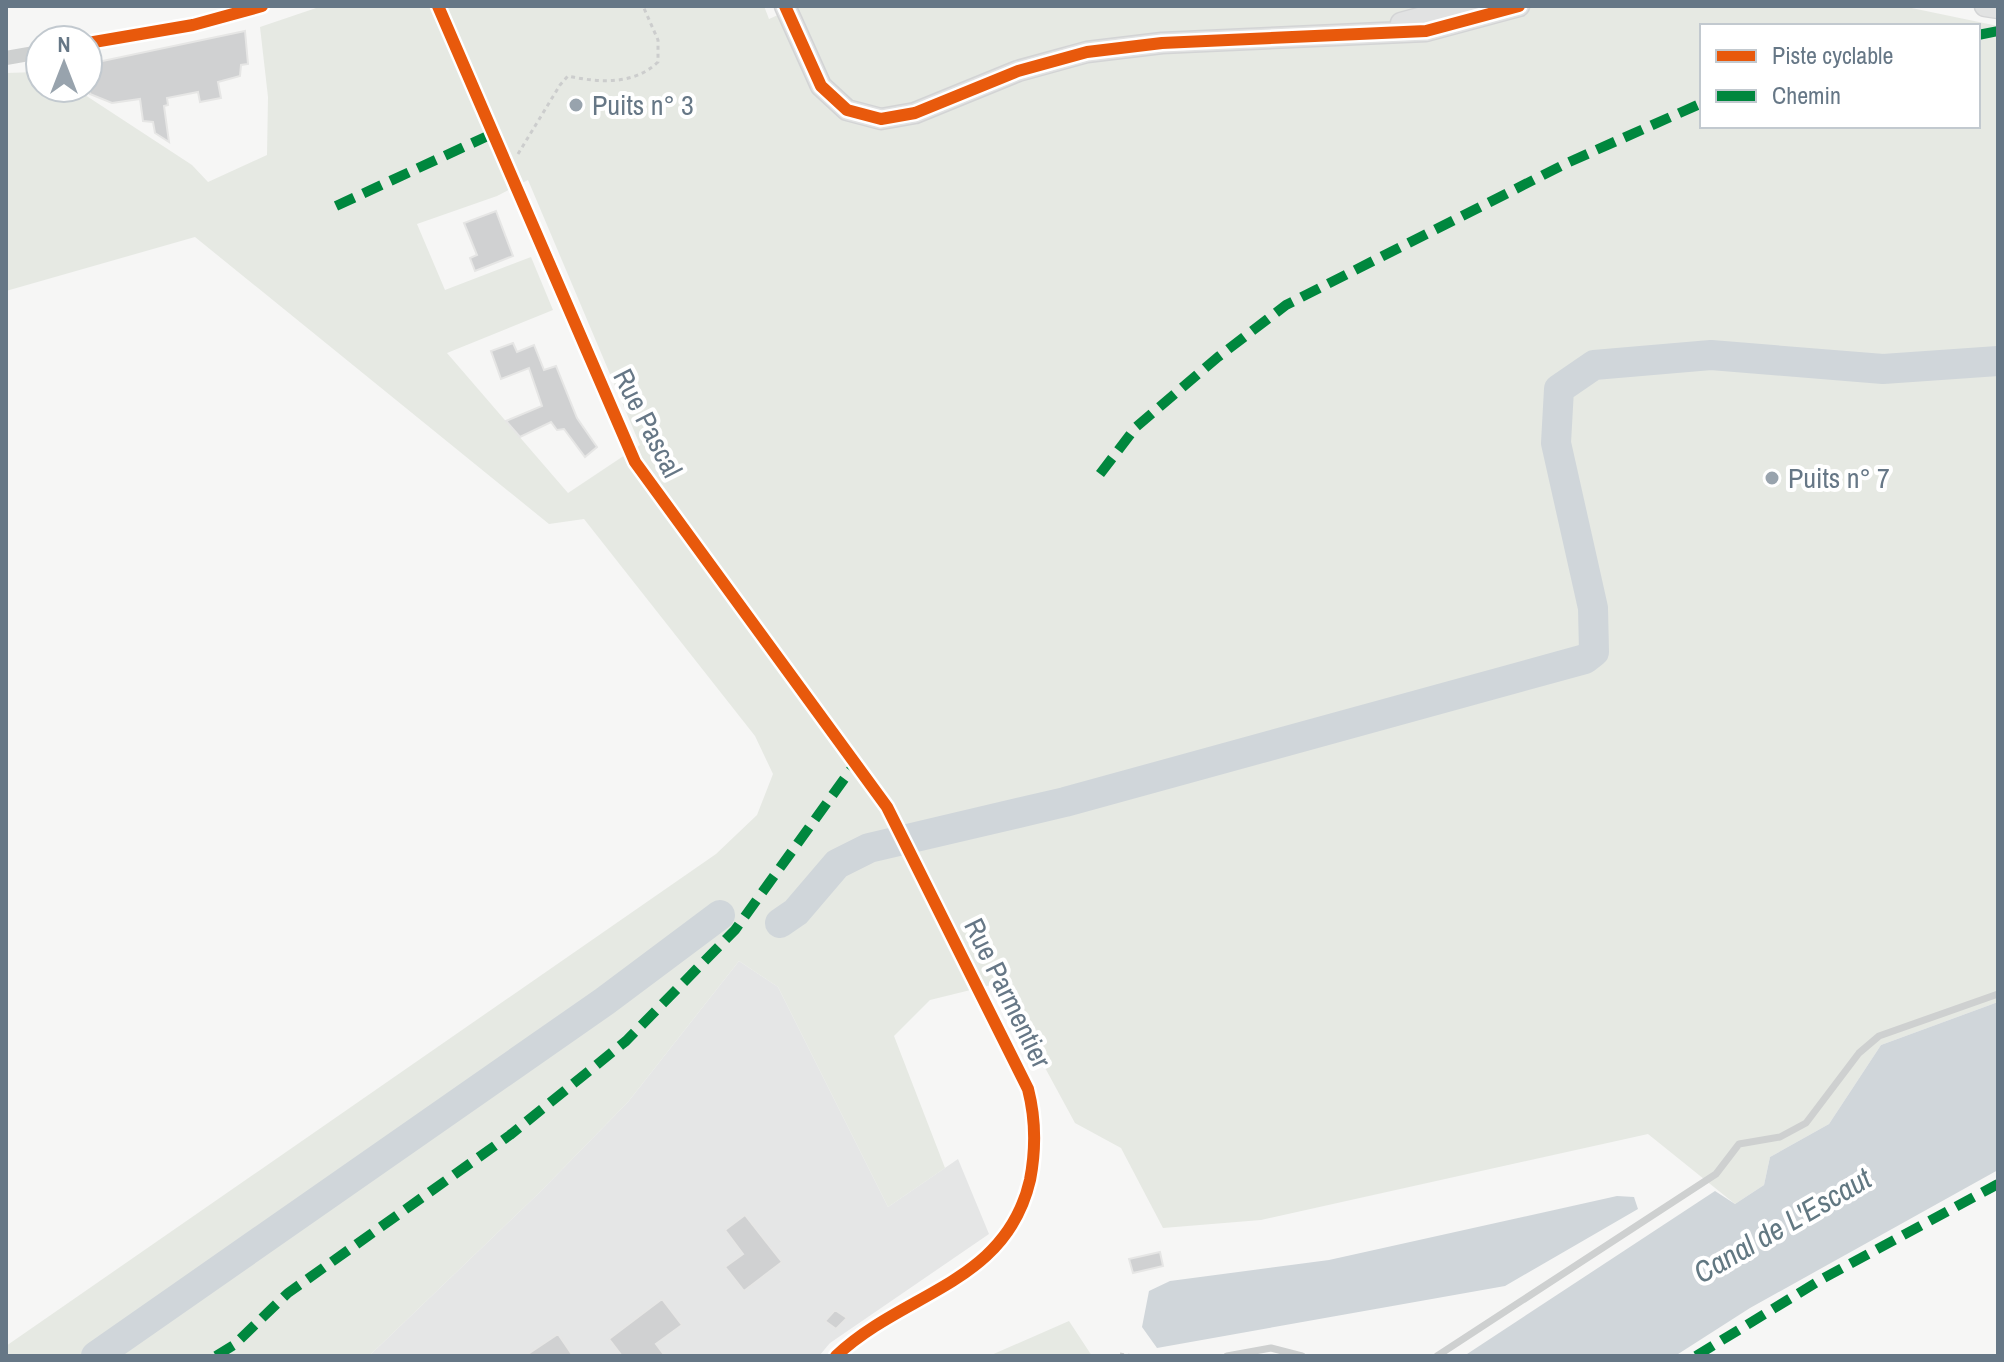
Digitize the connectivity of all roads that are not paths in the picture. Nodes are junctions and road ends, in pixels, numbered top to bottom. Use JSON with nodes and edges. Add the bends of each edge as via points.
{"nodes":[{"id":1,"x":262,"y":6,"type":"edge"},
{"id":2,"x":438,"y":6,"type":"edge"},
{"id":3,"x":785,"y":6,"type":"edge"},
{"id":4,"x":1463,"y":6,"type":"edge"},
{"id":5,"x":1519,"y":6,"type":"edge"},
{"id":6,"x":1985,"y":6,"type":"edge"},
{"id":7,"x":1998,"y":8,"type":"edge"},
{"id":8,"x":1354,"y":33,"type":"junction"},
{"id":9,"x":104,"y":40,"type":"edge"},
{"id":10,"x":911,"y":850,"type":"joint"},
{"id":11,"x":1998,"y":994,"type":"edge"},
{"id":12,"x":836,"y":1356,"type":"edge"},
{"id":13,"x":1227,"y":1356,"type":"edge"},
{"id":14,"x":1302,"y":1356,"type":"edge"},
{"id":15,"x":1437,"y":1356,"type":"edge"}],
"edges":[{"from":1,"to":9,"type":"street"},
{"from":2,"to":10,"type":"street","name":"Rue Pascal","via":[[643,475],[894,818]]},
{"from":3,"to":8,"type":"street","via":[[821,86],[847,110],[881,119],[915,113],[1018,71],[1087,52]]},
{"from":4,"to":8,"type":"street"},
{"from":5,"to":8,"type":"street","via":[[1426,31]]},
{"from":6,"to":7,"type":"street"},
{"from":10,"to":12,"type":"street","name":"Rue Parmentier","via":[[1028,1089],[1035,1128],[1032,1170],[1017,1221],[996,1251],[874,1326]]},
{"from":11,"to":15,"type":"lane","via":[[1872,1041],[1806,1123],[1780,1137],[1739,1144],[1707,1181]]},
{"from":13,"to":14,"type":"lane","via":[[1271,1348]]}]}
